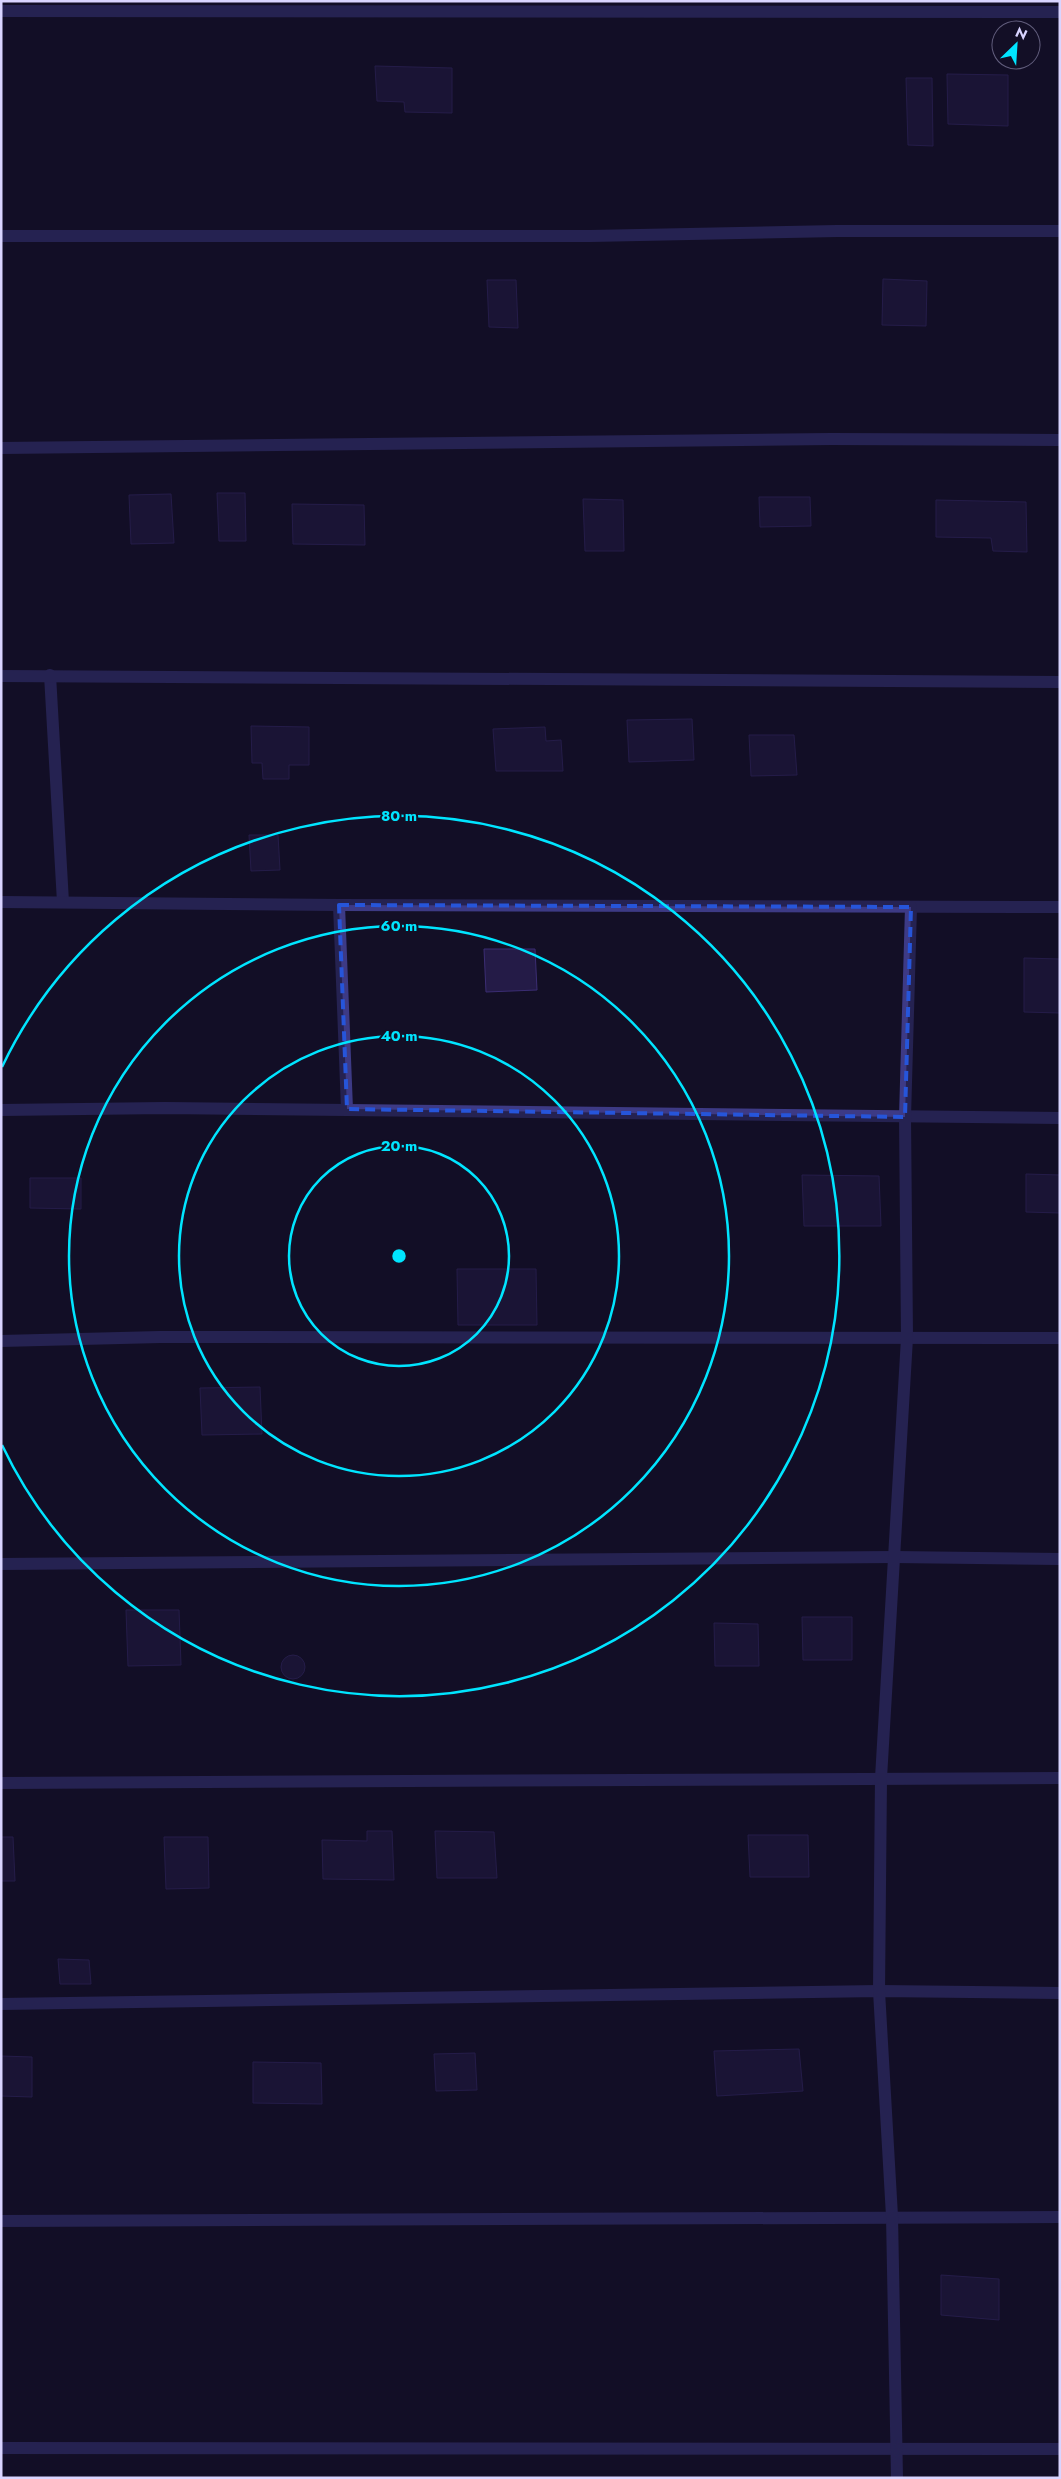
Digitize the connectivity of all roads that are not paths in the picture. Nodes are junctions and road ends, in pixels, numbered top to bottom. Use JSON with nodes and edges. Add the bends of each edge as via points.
{"nodes":[{"id":1,"x":1,"y":11,"type":"edge"},
{"id":2,"x":1060,"y":12,"type":"edge"},
{"id":3,"x":1060,"y":231,"type":"edge"},
{"id":4,"x":1,"y":236,"type":"edge"},
{"id":5,"x":1060,"y":440,"type":"edge"},
{"id":6,"x":1,"y":448,"type":"edge"},
{"id":7,"x":50,"y":675,"type":"junction"},
{"id":8,"x":1,"y":676,"type":"edge"},
{"id":9,"x":1060,"y":682,"type":"edge"},
{"id":10,"x":1,"y":902,"type":"edge"},
{"id":11,"x":63,"y":902,"type":"junction"},
{"id":12,"x":339,"y":905,"type":"junction"},
{"id":13,"x":1060,"y":906,"type":"edge"},
{"id":14,"x":911,"y":907,"type":"junction"},
{"id":15,"x":348,"y":1109,"type":"junction"},
{"id":16,"x":1,"y":1110,"type":"edge"},
{"id":17,"x":905,"y":1118,"type":"junction"},
{"id":18,"x":1060,"y":1118,"type":"edge"},
{"id":19,"x":907,"y":1338,"type":"junction"},
{"id":20,"x":1060,"y":1338,"type":"edge"},
{"id":21,"x":1,"y":1341,"type":"edge"},
{"id":22,"x":894,"y":1557,"type":"junction"},
{"id":23,"x":1060,"y":1559,"type":"edge"},
{"id":24,"x":1,"y":1564,"type":"edge"},
{"id":25,"x":880,"y":1778,"type":"junction"},
{"id":26,"x":1060,"y":1778,"type":"edge"},
{"id":27,"x":1,"y":1783,"type":"edge"},
{"id":28,"x":879,"y":1991,"type":"junction"},
{"id":29,"x":1060,"y":1993,"type":"edge"},
{"id":30,"x":1,"y":2004,"type":"edge"},
{"id":31,"x":892,"y":2216,"type":"junction"},
{"id":32,"x":1060,"y":2217,"type":"edge"},
{"id":33,"x":1,"y":2221,"type":"edge"},
{"id":34,"x":1,"y":2448,"type":"edge"},
{"id":35,"x":895,"y":2448,"type":"junction"},
{"id":36,"x":1060,"y":2449,"type":"edge"},
{"id":37,"x":897,"y":2478,"type":"edge"}],
"edges":[{"from":1,"to":2,"type":"street"},
{"from":3,"to":4,"type":"street","via":[[590,236]]},
{"from":5,"to":6,"type":"street"},
{"from":7,"to":8,"type":"street"},
{"from":7,"to":9,"type":"street"},
{"from":7,"to":11,"type":"street"},
{"from":10,"to":11,"type":"street"},
{"from":11,"to":12,"type":"street"},
{"from":12,"to":14,"type":"street"},
{"from":12,"to":15,"type":"street"},
{"from":13,"to":14,"type":"street"},
{"from":14,"to":17,"type":"street"},
{"from":15,"to":16,"type":"street"},
{"from":15,"to":17,"type":"street"},
{"from":17,"to":18,"type":"street"},
{"from":17,"to":19,"type":"street"},
{"from":19,"to":20,"type":"street"},
{"from":19,"to":21,"type":"street","via":[[160,1337]]},
{"from":19,"to":22,"type":"street"},
{"from":22,"to":23,"type":"street"},
{"from":22,"to":24,"type":"street"},
{"from":22,"to":25,"type":"street"},
{"from":25,"to":26,"type":"street"},
{"from":25,"to":27,"type":"street"},
{"from":25,"to":28,"type":"street"},
{"from":28,"to":29,"type":"street"},
{"from":28,"to":30,"type":"street"},
{"from":28,"to":31,"type":"street"},
{"from":31,"to":32,"type":"street"},
{"from":31,"to":33,"type":"street"},
{"from":31,"to":35,"type":"street"},
{"from":34,"to":35,"type":"street"},
{"from":35,"to":36,"type":"street"},
{"from":35,"to":37,"type":"street"}]}
